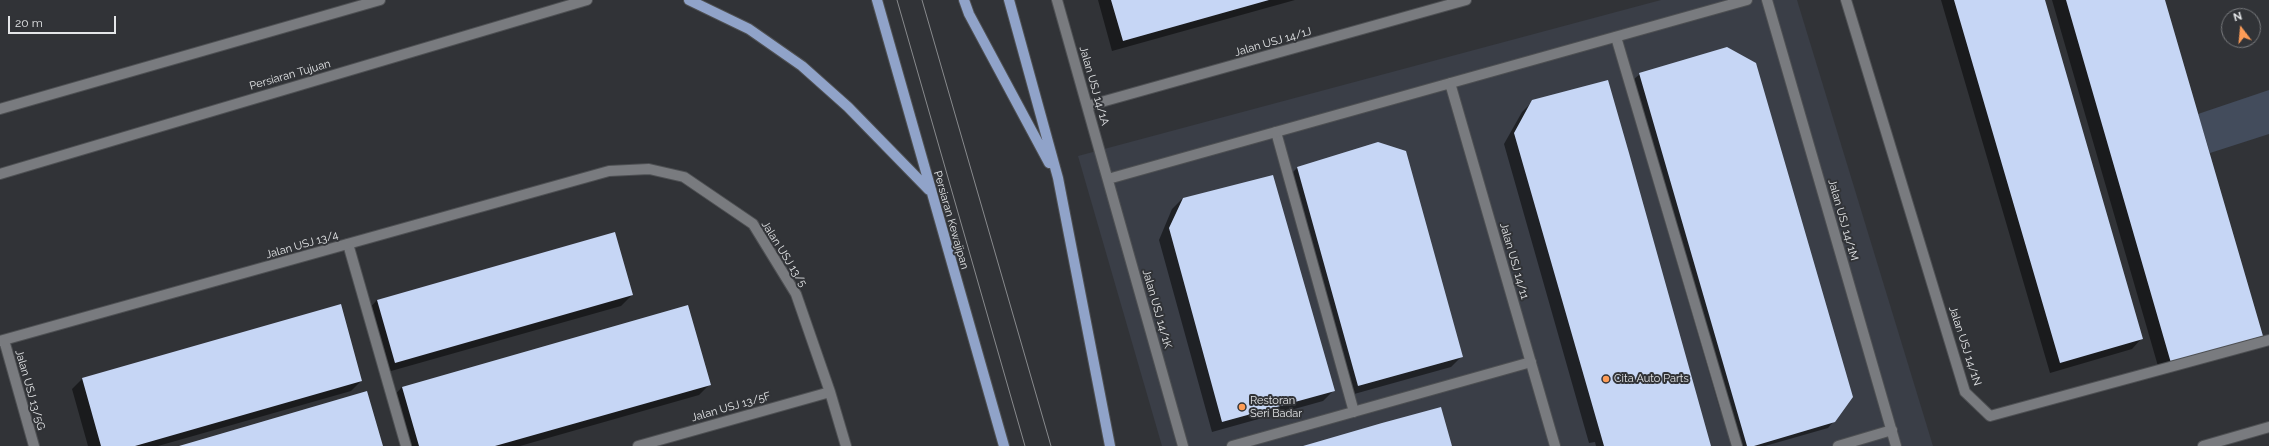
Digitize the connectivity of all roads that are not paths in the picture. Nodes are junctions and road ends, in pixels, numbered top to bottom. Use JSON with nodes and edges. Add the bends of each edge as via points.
{"nodes":[{"id":1,"x":380,"y":0,"type":"edge"},
{"id":2,"x":588,"y":0,"type":"edge"},
{"id":3,"x":689,"y":0,"type":"edge"},
{"id":4,"x":877,"y":0,"type":"edge"},
{"id":5,"x":964,"y":0,"type":"edge"},
{"id":6,"x":1009,"y":0,"type":"edge"},
{"id":7,"x":1057,"y":0,"type":"edge"},
{"id":8,"x":1466,"y":0,"type":"edge"},
{"id":9,"x":1747,"y":0,"type":"edge"},
{"id":10,"x":1767,"y":0,"type":"edge"},
{"id":11,"x":1846,"y":0,"type":"edge"},
{"id":12,"x":1616,"y":37,"type":"junction"},
{"id":13,"x":1450,"y":84,"type":"junction"},
{"id":14,"x":1087,"y":106,"type":"junction"},
{"id":15,"x":0,"y":109,"type":"edge"},
{"id":16,"x":1276,"y":132,"type":"junction"},
{"id":17,"x":609,"y":171,"type":"joint"},
{"id":18,"x":0,"y":174,"type":"edge"},
{"id":19,"x":1058,"y":178,"type":"junction"},
{"id":20,"x":1108,"y":179,"type":"junction"},
{"id":21,"x":930,"y":191,"type":"junction"},
{"id":22,"x":348,"y":244,"type":"junction"},
{"id":23,"x":2,"y":340,"type":"edge"},
{"id":24,"x":2269,"y":340,"type":"edge"},
{"id":25,"x":1531,"y":362,"type":"junction"},
{"id":26,"x":830,"y":392,"type":"junction"},
{"id":27,"x":1354,"y":412,"type":"junction"},
{"id":28,"x":2269,"y":427,"type":"edge"},
{"id":29,"x":1892,"y":430,"type":"junction"},
{"id":30,"x":34,"y":446,"type":"edge"},
{"id":31,"x":406,"y":446,"type":"edge"},
{"id":32,"x":638,"y":446,"type":"edge"},
{"id":33,"x":846,"y":446,"type":"edge"},
{"id":34,"x":1004,"y":446,"type":"edge"},
{"id":35,"x":1110,"y":446,"type":"edge"},
{"id":36,"x":1183,"y":446,"type":"edge"},
{"id":37,"x":1232,"y":446,"type":"edge"},
{"id":38,"x":1555,"y":446,"type":"edge"},
{"id":39,"x":1737,"y":446,"type":"edge"},
{"id":40,"x":1838,"y":446,"type":"edge"},
{"id":41,"x":1896,"y":446,"type":"edge"},
{"id":42,"x":2203,"y":446,"type":"edge"}],
"edges":[{"from":1,"to":15,"type":"street"},
{"from":2,"to":18,"type":"street","name":"Persiaran Tujuan"},
{"from":3,"to":21,"type":"main road","via":[[749,30],[802,66],[848,107]]},
{"from":4,"to":21,"type":"main road","name":"Persiaran Kewajipan"},
{"from":5,"to":19,"type":"main road","via":[[969,14]]},
{"from":6,"to":19,"type":"main road"},
{"from":7,"to":14,"type":"street","name":"Jalan USJ 14/1A"},
{"from":8,"to":14,"type":"street","name":"Jalan USJ 14/1J"},
{"from":9,"to":12,"type":"street"},
{"from":10,"to":29,"type":"street","name":"Jalan USJ 14/1M"},
{"from":11,"to":24,"type":"street","name":"Jalan USJ 14/1N","via":[[1965,392],[1990,416]]},
{"from":12,"to":13,"type":"street"},
{"from":12,"to":39,"type":"street"},
{"from":13,"to":16,"type":"street"},
{"from":13,"to":25,"type":"street","name":"Jalan USJ 14/11"},
{"from":14,"to":20,"type":"street","name":"Jalan USJ 14/1A"},
{"from":16,"to":20,"type":"street"},
{"from":16,"to":27,"type":"street"},
{"from":17,"to":22,"type":"street","name":"Jalan USJ 13/4"},
{"from":17,"to":26,"type":"street","name":"Jalan USJ 13/5","via":[[649,168],[684,177],[752,224],[796,294]]},
{"from":19,"to":35,"type":"main road"},
{"from":20,"to":36,"type":"street","name":"Jalan USJ 14/1K"},
{"from":21,"to":34,"type":"main road","name":"Persiaran Kewajipan"},
{"from":22,"to":23,"type":"street","name":"Jalan USJ 13/4"},
{"from":22,"to":31,"type":"street"},
{"from":23,"to":30,"type":"street","name":"Jalan USJ 13/5G"},
{"from":25,"to":27,"type":"street"},
{"from":25,"to":38,"type":"street","name":"Jalan USJ 14/11"},
{"from":26,"to":32,"type":"street","name":"Jalan USJ 13/5F"},
{"from":26,"to":33,"type":"street","name":"Jalan USJ 13/5"},
{"from":27,"to":37,"type":"street"},
{"from":28,"to":42,"type":"street"},
{"from":29,"to":40,"type":"street"},
{"from":29,"to":41,"type":"street","name":"Jalan USJ 14/1M"}]}
